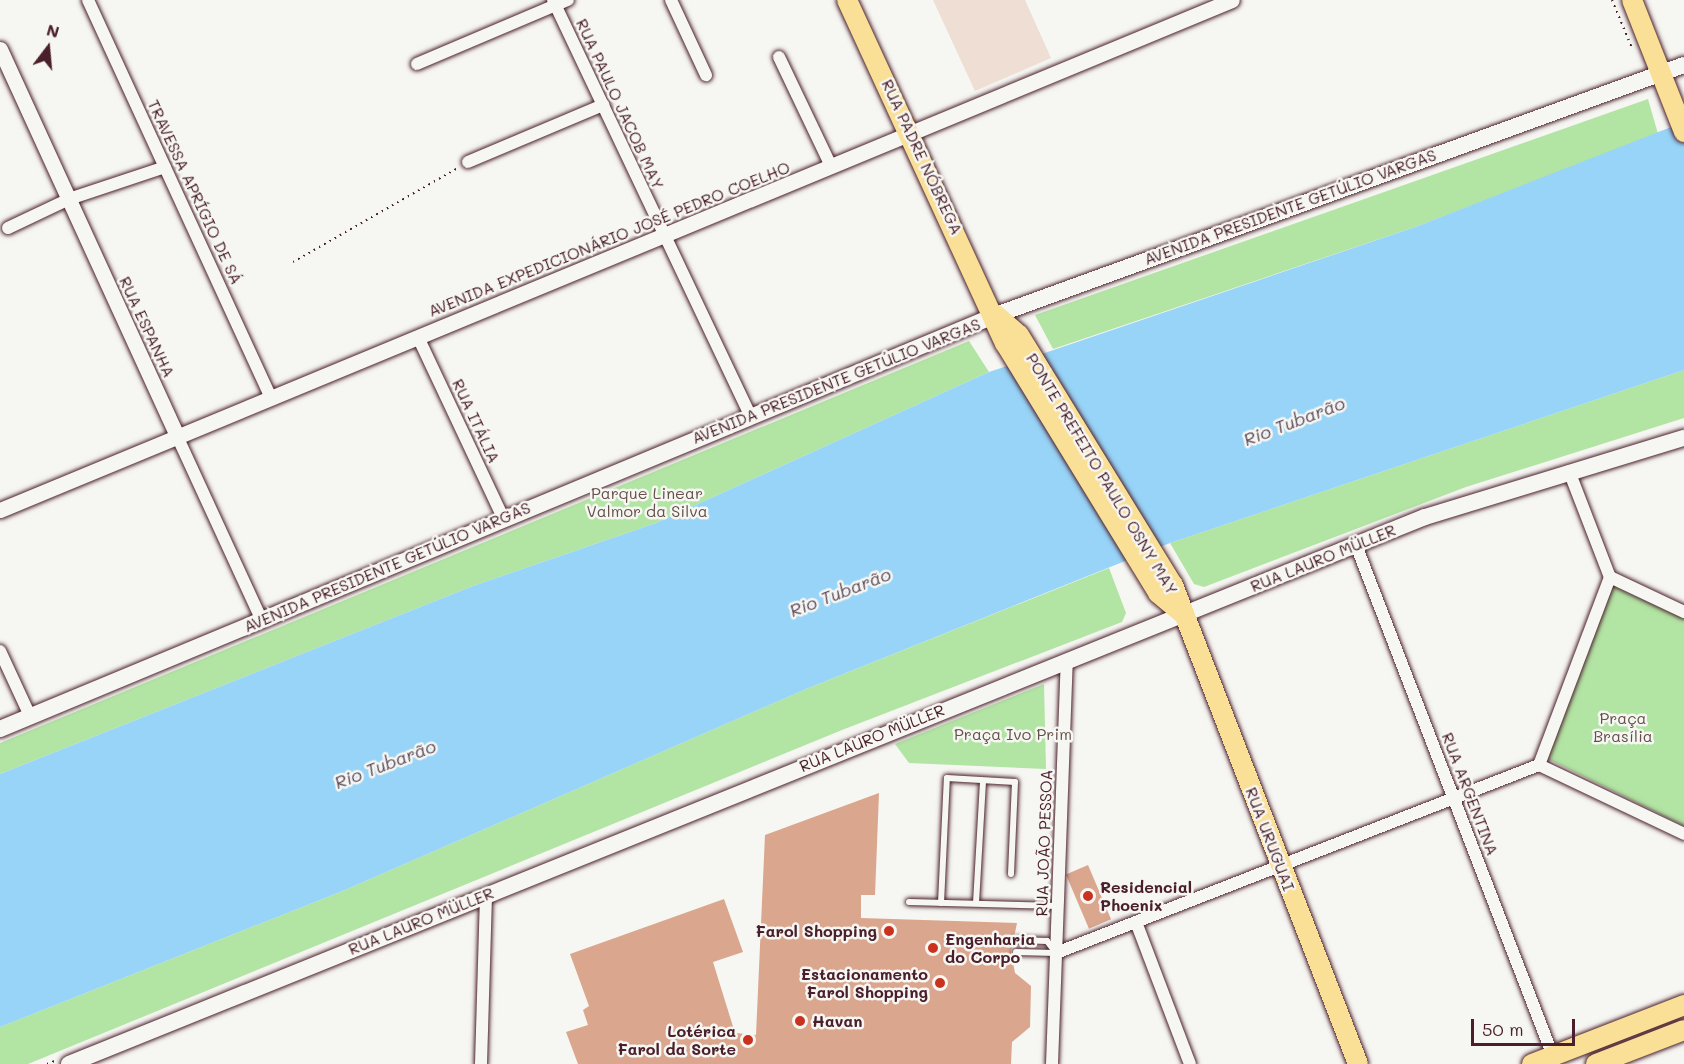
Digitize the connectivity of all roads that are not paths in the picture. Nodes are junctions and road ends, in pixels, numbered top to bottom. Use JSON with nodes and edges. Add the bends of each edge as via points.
{"nodes":[{"id":1,"x":88,"y":0,"type":"edge"},
{"id":2,"x":568,"y":0,"type":"edge"},
{"id":3,"x":671,"y":0,"type":"edge"},
{"id":4,"x":847,"y":0,"type":"edge"},
{"id":5,"x":1232,"y":0,"type":"edge"},
{"id":6,"x":1632,"y":0,"type":"edge"},
{"id":7,"x":554,"y":3,"type":"edge"},
{"id":8,"x":0,"y":49,"type":"edge"},
{"id":9,"x":779,"y":57,"type":"dead end"},
{"id":10,"x":417,"y":64,"type":"dead end"},
{"id":11,"x":1684,"y":65,"type":"edge"},
{"id":12,"x":706,"y":75,"type":"dead end"},
{"id":13,"x":1665,"y":82,"type":"junction"},
{"id":14,"x":603,"y":105,"type":"junction"},
{"id":15,"x":1684,"y":132,"type":"edge"},
{"id":16,"x":910,"y":134,"type":"junction"},
{"id":17,"x":468,"y":162,"type":"road end"},
{"id":18,"x":831,"y":166,"type":"junction"},
{"id":19,"x":165,"y":167,"type":"junction"},
{"id":20,"x":69,"y":199,"type":"junction"},
{"id":21,"x":8,"y":228,"type":"dead end"},
{"id":22,"x":664,"y":235,"type":"junction"},
{"id":23,"x":996,"y":315,"type":"junction"},
{"id":24,"x":418,"y":337,"type":"junction"},
{"id":25,"x":271,"y":398,"type":"junction"},
{"id":26,"x":751,"y":417,"type":"junction"},
{"id":27,"x":177,"y":436,"type":"junction"},
{"id":28,"x":1684,"y":438,"type":"edge"},
{"id":29,"x":1569,"y":471,"type":"junction"},
{"id":30,"x":0,"y":510,"type":"edge"},
{"id":31,"x":503,"y":519,"type":"junction"},
{"id":32,"x":1356,"y":545,"type":"junction"},
{"id":33,"x":1610,"y":577,"type":"junction"},
{"id":34,"x":1684,"y":612,"type":"edge"},
{"id":35,"x":1183,"y":614,"type":"junction"},
{"id":36,"x":261,"y":619,"type":"junction"},
{"id":37,"x":0,"y":651,"type":"edge"},
{"id":38,"x":1067,"y":660,"type":"junction"},
{"id":39,"x":30,"y":716,"type":"junction"},
{"id":40,"x":0,"y":729,"type":"edge"},
{"id":41,"x":1539,"y":765,"type":"junction"},
{"id":42,"x":983,"y":781,"type":"junction"},
{"id":43,"x":1454,"y":798,"type":"junction"},
{"id":44,"x":1684,"y":834,"type":"edge"},
{"id":45,"x":1281,"y":866,"type":"junction"},
{"id":46,"x":1011,"y":874,"type":"dead end"},
{"id":47,"x":486,"y":894,"type":"junction"},
{"id":48,"x":909,"y":902,"type":"dead end"},
{"id":49,"x":941,"y":903,"type":"junction"},
{"id":50,"x":976,"y":903,"type":"junction"},
{"id":51,"x":1058,"y":906,"type":"junction"},
{"id":52,"x":1136,"y":922,"type":"junction"},
{"id":53,"x":1016,"y":940,"type":"dead end"},
{"id":54,"x":1016,"y":952,"type":"dead end"},
{"id":55,"x":1056,"y":953,"type":"junction"},
{"id":56,"x":1684,"y":1005,"type":"edge"},
{"id":57,"x":1684,"y":1030,"type":"edge"},
{"id":58,"x":1553,"y":1056,"type":"junction"},
{"id":59,"x":69,"y":1064,"type":"edge"},
{"id":60,"x":481,"y":1064,"type":"edge"},
{"id":61,"x":1052,"y":1064,"type":"edge"},
{"id":62,"x":1190,"y":1064,"type":"edge"},
{"id":63,"x":1358,"y":1064,"type":"edge"},
{"id":64,"x":1532,"y":1064,"type":"edge"},
{"id":65,"x":1596,"y":1064,"type":"edge"}],
"edges":[{"from":1,"to":19,"type":"street","name":"TRAVESSA APRÍGIO DE SÁ"},
{"from":2,"to":7,"type":"street"},
{"from":3,"to":12,"type":"street"},
{"from":4,"to":16,"type":"main road","name":"RUA PADRE NÓBREGA"},
{"from":5,"to":16,"type":"street","name":"AVENIDA EXPEDICIONÁRIO JOSÉ PEDRO COELHO"},
{"from":6,"to":13,"type":"main road"},
{"from":7,"to":10,"type":"street"},
{"from":7,"to":14,"type":"street","name":"RUA PAULO JACOB MAY"},
{"from":8,"to":20,"type":"street","name":"RUA ESPANHA"},
{"from":9,"to":18,"type":"street"},
{"from":11,"to":13,"type":"main road","name":"AVENIDA PRESIDENTE GETÚLIO VARGAS"},
{"from":13,"to":15,"type":"main road"},
{"from":13,"to":23,"type":"main road","name":"AVENIDA PRESIDENTE GETÚLIO VARGAS"},
{"from":14,"to":17,"type":"street"},
{"from":14,"to":22,"type":"street","name":"RUA PAULO JACOB MAY"},
{"from":16,"to":18,"type":"street","name":"AVENIDA EXPEDICIONÁRIO JOSÉ PEDRO COELHO"},
{"from":16,"to":23,"type":"main road","name":"RUA PADRE NÓBREGA"},
{"from":18,"to":22,"type":"street","name":"AVENIDA EXPEDICIONÁRIO JOSÉ PEDRO COELHO"},
{"from":19,"to":20,"type":"street"},
{"from":19,"to":25,"type":"street","name":"TRAVESSA APRÍGIO DE SÁ"},
{"from":20,"to":21,"type":"street"},
{"from":20,"to":27,"type":"street","name":"RUA ESPANHA"},
{"from":22,"to":24,"type":"street","name":"AVENIDA EXPEDICIONÁRIO JOSÉ PEDRO COELHO"},
{"from":22,"to":26,"type":"street","name":"RUA PAULO JACOB MAY"},
{"from":23,"to":26,"type":"main road","name":"AVENIDA PRESIDENTE GETÚLIO VARGAS"},
{"from":23,"to":35,"type":"main road","name":"PONTE PREFEITO PAULO OSNY MAY"},
{"from":24,"to":25,"type":"street","name":"AVENIDA EXPEDICIONÁRIO JOSÉ PEDRO COELHO"},
{"from":24,"to":31,"type":"street","name":"RUA ITÁLIA"},
{"from":25,"to":27,"type":"street","name":"AVENIDA EXPEDICIONÁRIO JOSÉ PEDRO COELHO"},
{"from":26,"to":31,"type":"main road","name":"AVENIDA PRESIDENTE GETÚLIO VARGAS"},
{"from":27,"to":30,"type":"street","name":"AVENIDA EXPEDICIONÁRIO JOSÉ PEDRO COELHO"},
{"from":27,"to":36,"type":"street","name":"RUA ESPANHA"},
{"from":28,"to":29,"type":"main road","name":"RUA LAURO MÜLLER"},
{"from":29,"to":32,"type":"main road","name":"RUA LAURO MÜLLER"},
{"from":29,"to":33,"type":"street"},
{"from":31,"to":36,"type":"main road","name":"AVENIDA PRESIDENTE GETÚLIO VARGAS"},
{"from":32,"to":35,"type":"main road","name":"RUA LAURO MÜLLER"},
{"from":32,"to":43,"type":"street","name":"RUA ARGENTINA"},
{"from":33,"to":34,"type":"street"},
{"from":33,"to":41,"type":"street"},
{"from":35,"to":38,"type":"main road","name":"RUA LAURO MÜLLER"},
{"from":35,"to":45,"type":"main road","name":"RUA URUGUAI"},
{"from":36,"to":39,"type":"main road","name":"AVENIDA PRESIDENTE GETÚLIO VARGAS"},
{"from":37,"to":39,"type":"street"},
{"from":38,"to":47,"type":"main road","name":"RUA LAURO MÜLLER"},
{"from":38,"to":51,"type":"street","name":"RUA JOÃO PESSOA"},
{"from":39,"to":40,"type":"main road","name":"AVENIDA PRESIDENTE GETÚLIO VARGAS"},
{"from":41,"to":43,"type":"street"},
{"from":41,"to":44,"type":"street"},
{"from":42,"to":46,"type":"lane","via":[[1015,782]]},
{"from":42,"to":49,"type":"lane","via":[[947,778]]},
{"from":42,"to":50,"type":"lane"},
{"from":43,"to":45,"type":"street"},
{"from":43,"to":58,"type":"street","name":"RUA ARGENTINA"},
{"from":45,"to":52,"type":"street"},
{"from":45,"to":63,"type":"main road","name":"RUA URUGUAI"},
{"from":47,"to":59,"type":"main road","name":"RUA LAURO MÜLLER"},
{"from":47,"to":60,"type":"street"},
{"from":48,"to":49,"type":"lane"},
{"from":49,"to":50,"type":"lane"},
{"from":50,"to":51,"type":"lane"},
{"from":51,"to":55,"type":"street","name":"RUA JOÃO PESSOA"},
{"from":52,"to":55,"type":"street"},
{"from":52,"to":62,"type":"street"},
{"from":53,"to":55,"type":"lane","via":[[1047,941]]},
{"from":54,"to":55,"type":"lane"},
{"from":55,"to":61,"type":"street","name":"RUA JOÃO PESSOA"},
{"from":56,"to":58,"type":"main road"},
{"from":57,"to":65,"type":"main road"},
{"from":58,"to":64,"type":"main road"}]}
